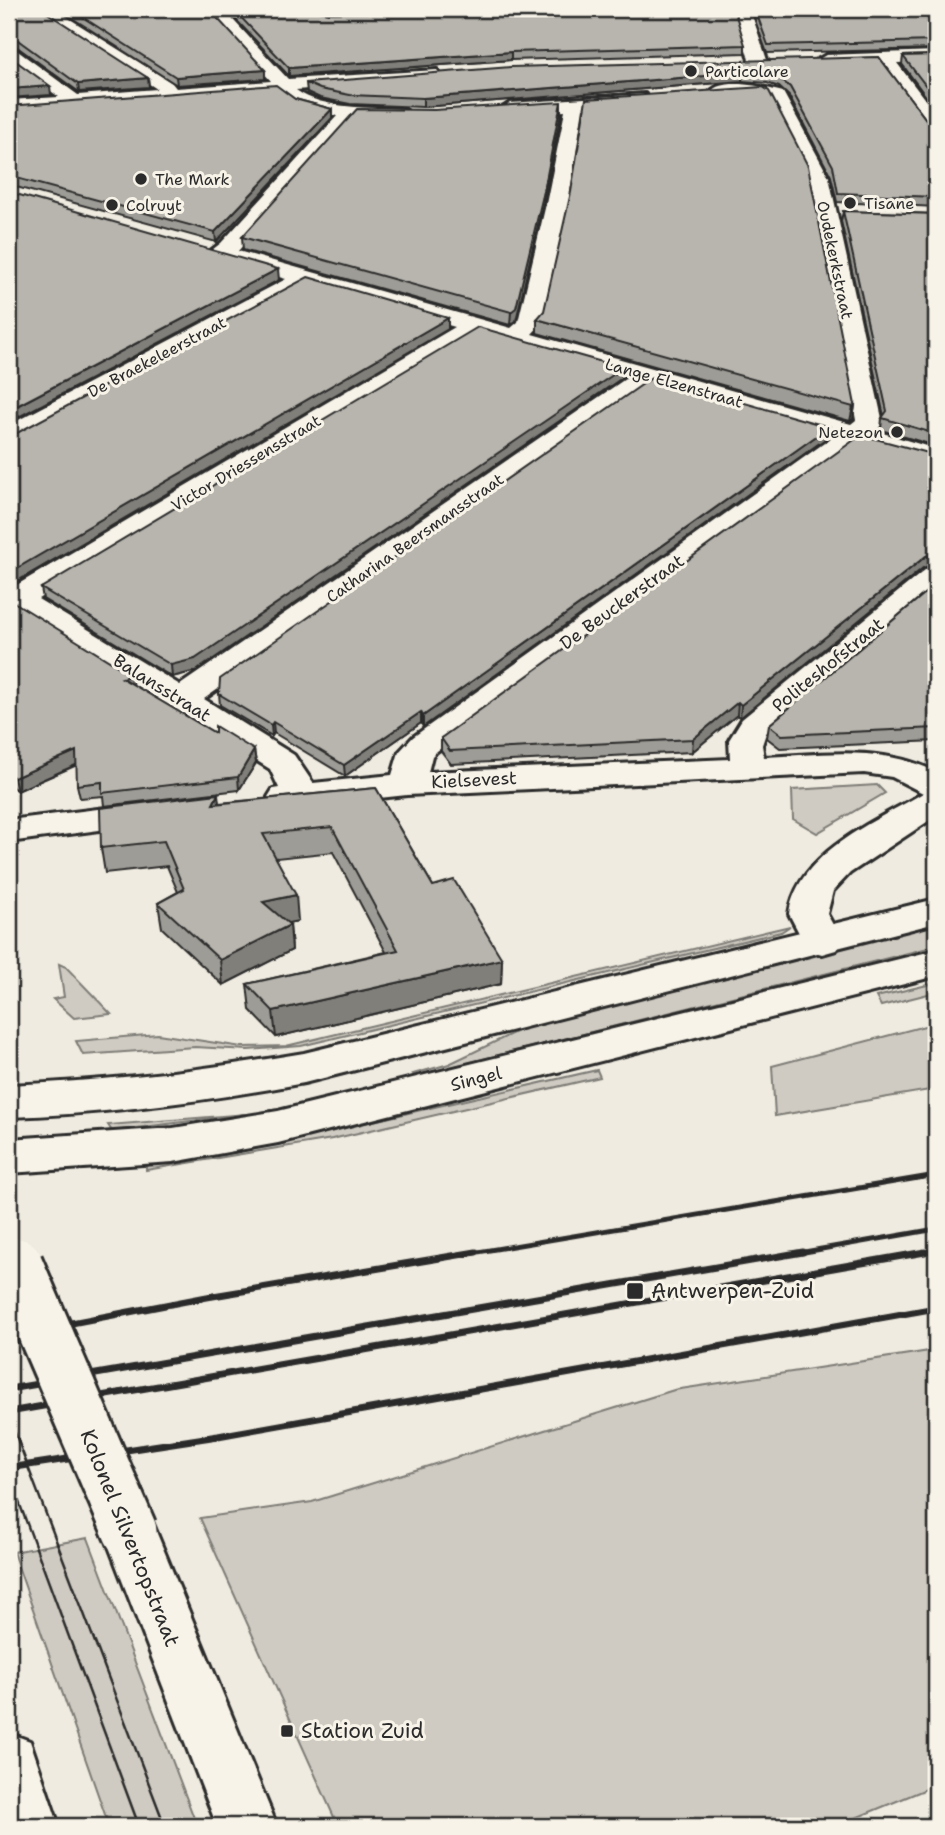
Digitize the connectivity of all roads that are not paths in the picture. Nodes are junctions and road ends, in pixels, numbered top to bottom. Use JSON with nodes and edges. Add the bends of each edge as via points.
{"nodes":[{"id":1,"x":50,"y":9,"type":"edge"},
{"id":2,"x":214,"y":9,"type":"edge"},
{"id":3,"x":742,"y":9,"type":"edge"},
{"id":4,"x":9,"y":53,"type":"edge"},
{"id":5,"x":936,"y":56,"type":"edge"},
{"id":6,"x":884,"y":58,"type":"junction"},
{"id":7,"x":804,"y":61,"type":"edge"},
{"id":8,"x":446,"y":72,"type":"edge"},
{"id":9,"x":709,"y":73,"type":"edge"},
{"id":10,"x":282,"y":84,"type":"junction"},
{"id":11,"x":769,"y":92,"type":"junction"},
{"id":12,"x":170,"y":93,"type":"junction"},
{"id":13,"x":650,"y":97,"type":"edge"},
{"id":14,"x":72,"y":101,"type":"junction"},
{"id":15,"x":569,"y":104,"type":"junction"},
{"id":16,"x":9,"y":106,"type":"edge"},
{"id":17,"x":487,"y":110,"type":"edge"},
{"id":18,"x":350,"y":112,"type":"junction"},
{"id":19,"x":422,"y":115,"type":"edge"},
{"id":20,"x":936,"y":126,"type":"edge"},
{"id":21,"x":825,"y":211,"type":"junction"},
{"id":22,"x":852,"y":212,"type":"edge"},
{"id":23,"x":193,"y":245,"type":"edge"},
{"id":24,"x":219,"y":253,"type":"junction"},
{"id":25,"x":305,"y":278,"type":"junction"},
{"id":26,"x":475,"y":326,"type":"junction"},
{"id":27,"x":515,"y":338,"type":"junction"},
{"id":28,"x":648,"y":375,"type":"junction"},
{"id":29,"x":855,"y":434,"type":"junction"},
{"id":30,"x":9,"y":436,"type":"edge"},
{"id":31,"x":936,"y":457,"type":"edge"},
{"id":32,"x":936,"y":576,"type":"edge"},
{"id":33,"x":13,"y":596,"type":"edge"},
{"id":34,"x":181,"y":700,"type":"junction"},
{"id":35,"x":750,"y":766,"type":"junction"},
{"id":36,"x":407,"y":784,"type":"junction"},
{"id":37,"x":936,"y":786,"type":"edge"},
{"id":38,"x":299,"y":796,"type":"junction"},
{"id":39,"x":260,"y":800,"type":"edge"},
{"id":40,"x":936,"y":801,"type":"edge"},
{"id":41,"x":180,"y":810,"type":"edge"},
{"id":42,"x":9,"y":831,"type":"edge"},
{"id":43,"x":936,"y":911,"type":"edge"},
{"id":44,"x":822,"y":941,"type":"junction"},
{"id":45,"x":936,"y":963,"type":"edge"},
{"id":46,"x":9,"y":1101,"type":"edge"},
{"id":47,"x":9,"y":1156,"type":"edge"},
{"id":48,"x":12,"y":1258,"type":"edge"},
{"id":49,"x":9,"y":1762,"type":"edge"},
{"id":50,"x":29,"y":1826,"type":"edge"},
{"id":51,"x":247,"y":1826,"type":"edge"}],
"edges":[{"from":1,"to":12,"type":"street"},
{"from":2,"to":10,"type":"street"},
{"from":3,"to":11,"type":"street","via":[[762,62],[780,86]]},
{"from":4,"to":14,"type":"street"},
{"from":5,"to":6,"type":"street"},
{"from":6,"to":7,"type":"street"},
{"from":6,"to":20,"type":"street"},
{"from":8,"to":10,"type":"street"},
{"from":9,"to":11,"type":"street","via":[[712,92]]},
{"from":10,"to":12,"type":"street"},
{"from":10,"to":18,"type":"street","via":[[297,99]]},
{"from":11,"to":21,"type":"street","name":"Oudekerkstraat","via":[[778,97],[819,177]]},
{"from":12,"to":14,"type":"street"},
{"from":13,"to":15,"type":"street"},
{"from":14,"to":16,"type":"street"},
{"from":15,"to":17,"type":"street"},
{"from":15,"to":27,"type":"street","via":[[575,110],[558,204],[529,324]]},
{"from":18,"to":19,"type":"street"},
{"from":18,"to":24,"type":"street","via":[[229,248]]},
{"from":21,"to":22,"type":"street"},
{"from":21,"to":29,"type":"street","name":"Oudekerkstraat","via":[[870,423]]},
{"from":23,"to":24,"type":"street","name":"Lange Elzenstraat"},
{"from":24,"to":25,"type":"street","name":"Lange Elzenstraat"},
{"from":25,"to":26,"type":"street","name":"Lange Elzenstraat"},
{"from":25,"to":30,"type":"street","name":"De Braekeleerstraat"},
{"from":26,"to":27,"type":"street","name":"Lange Elzenstraat"},
{"from":26,"to":33,"type":"street","name":"Victor Driessensstraat"},
{"from":27,"to":28,"type":"street","name":"Lange Elzenstraat"},
{"from":28,"to":29,"type":"street","name":"Lange Elzenstraat"},
{"from":28,"to":34,"type":"street","name":"Catharina Beersmansstraat"},
{"from":29,"to":31,"type":"street","name":"Lange Elzenstraat"},
{"from":29,"to":36,"type":"street","name":"De Beuckerstraat","via":[[425,744],[416,752]]},
{"from":32,"to":35,"type":"street","name":"Politeshofstraat","via":[[754,726],[746,735],[744,748]]},
{"from":33,"to":34,"type":"street","name":"Balansstraat"},
{"from":34,"to":38,"type":"street","name":"Balansstraat","via":[[282,762],[293,776]]},
{"from":35,"to":36,"type":"street","name":"Kielsevest"},
{"from":35,"to":37,"type":"street","name":"Kielsevest","via":[[884,764]]},
{"from":36,"to":38,"type":"street","name":"Kielsevest"},
{"from":38,"to":39,"type":"street","name":"Kielsevest"},
{"from":40,"to":44,"type":"street","via":[[828,872],[816,887],[808,914]]},
{"from":41,"to":42,"type":"street"},
{"from":43,"to":44,"type":"street"},
{"from":44,"to":46,"type":"street","via":[[280,1073],[97,1096]]},
{"from":45,"to":47,"type":"street","name":"Singel","via":[[278,1127],[173,1145]]},
{"from":48,"to":51,"type":"street","name":"Kolonel Silvertopstraat","bridge":true,"via":[[130,1531]]},
{"from":49,"to":50,"type":"street"}]}
